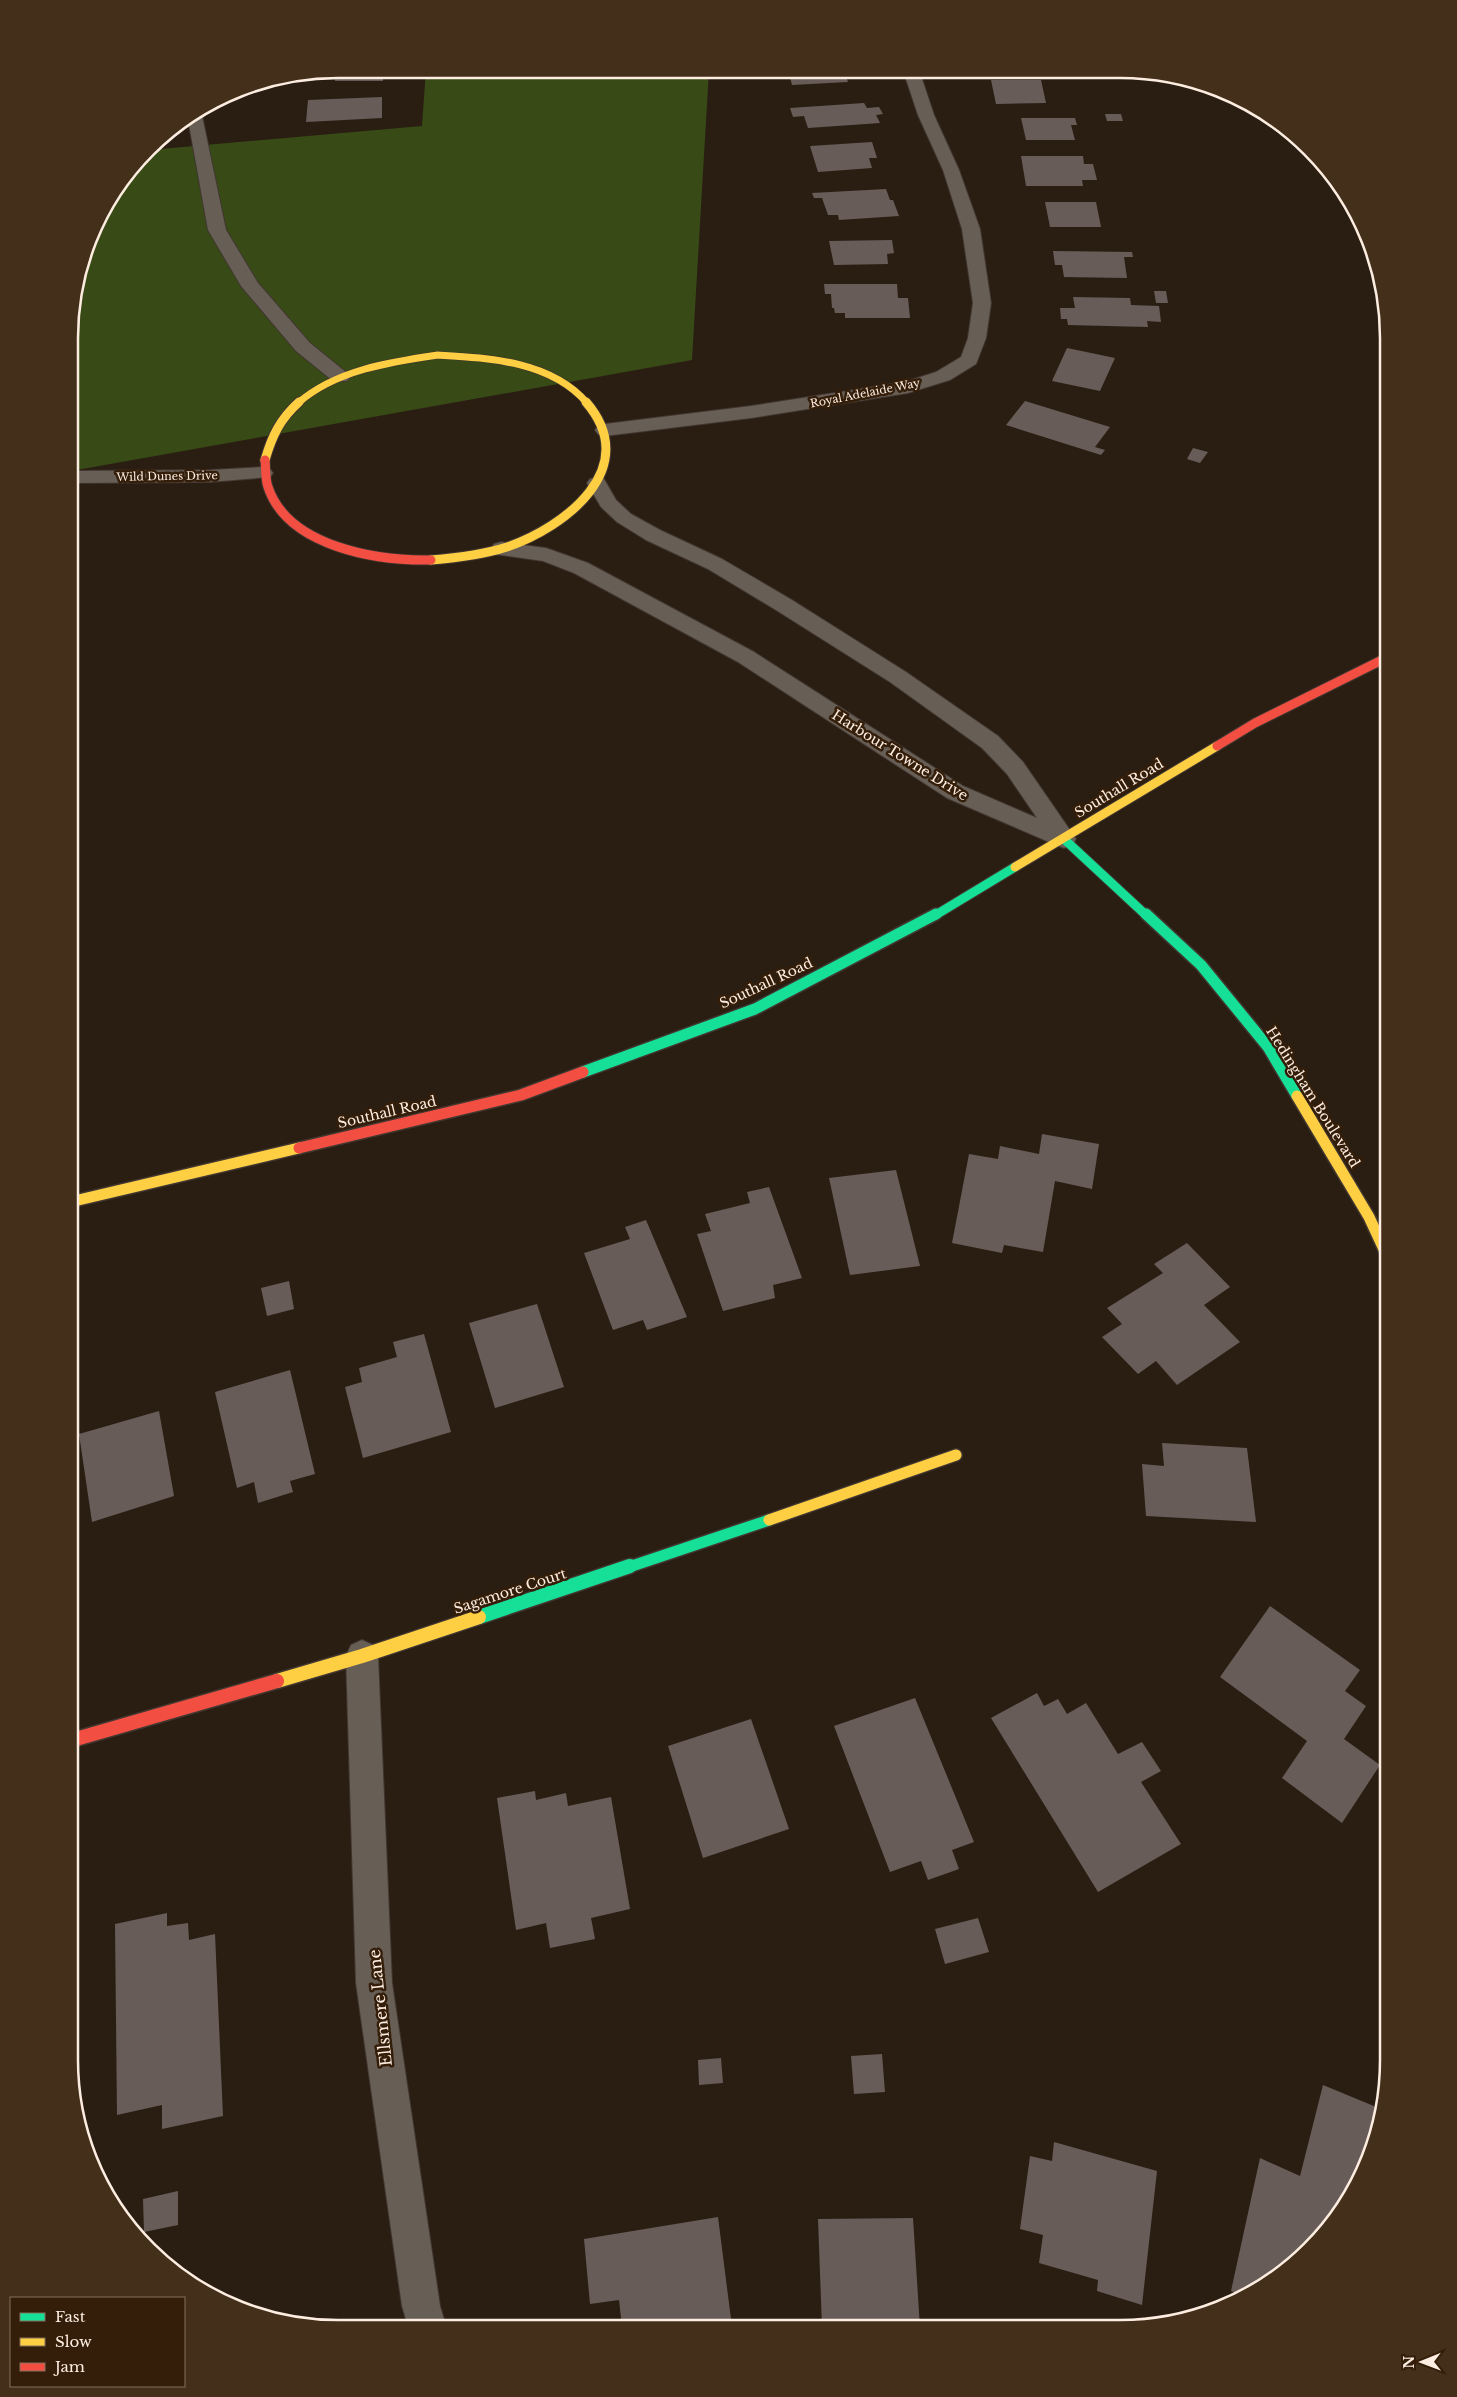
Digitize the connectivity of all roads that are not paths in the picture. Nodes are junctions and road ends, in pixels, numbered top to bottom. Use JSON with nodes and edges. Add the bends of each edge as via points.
{"nodes":[{"id":1,"x":914,"y":78,"type":"edge"},
{"id":2,"x":196,"y":119,"type":"edge"},
{"id":3,"x":340,"y":377,"type":"junction"},
{"id":4,"x":605,"y":430,"type":"junction"},
{"id":5,"x":263,"y":473,"type":"junction"},
{"id":6,"x":78,"y":477,"type":"edge"},
{"id":7,"x":597,"y":482,"type":"junction"},
{"id":8,"x":501,"y":549,"type":"junction"},
{"id":9,"x":1380,"y":661,"type":"edge"},
{"id":10,"x":1064,"y":839,"type":"junction"},
{"id":11,"x":78,"y":1200,"type":"edge"},
{"id":12,"x":1380,"y":1241,"type":"edge"},
{"id":13,"x":956,"y":1455,"type":"dead end"},
{"id":14,"x":362,"y":1656,"type":"junction"},
{"id":15,"x":78,"y":1738,"type":"edge"},
{"id":16,"x":426,"y":2320,"type":"edge"}],
"edges":[{"from":1,"to":4,"type":"street","name":"Royal Adelaide Way","via":[[971,229],[982,303],[977,338],[969,360],[943,376],[899,389]]},
{"from":2,"to":3,"type":"street","via":[[217,230],[250,286],[302,347]]},
{"from":3,"to":4,"type":"street","name":"Harbour Towne Drive","via":[[404,359],[438,355],[489,357],[535,369],[573,389],[593,408]]},
{"from":3,"to":5,"type":"street","name":"Harbour Towne Drive","via":[[290,410],[274,430],[264,451]]},
{"from":4,"to":7,"type":"street","name":"Harbour Towne Drive","via":[[607,454]]},
{"from":5,"to":6,"type":"street","name":"Wild Dunes Drive"},
{"from":5,"to":8,"type":"street","name":"Harbour Towne Drive","via":[[270,498],[288,520],[326,544],[392,560],[429,561]]},
{"from":7,"to":8,"type":"street","name":"Harbour Towne Drive","via":[[585,500],[561,521],[534,537]]},
{"from":7,"to":10,"type":"street","via":[[608,503],[624,518],[715,564],[784,605],[898,677],[990,742],[1015,768]]},
{"from":8,"to":10,"type":"street","name":"Harbour Towne Drive","via":[[546,555],[581,568],[746,657],[955,792]]},
{"from":9,"to":10,"type":"street","name":"Southall Road","via":[[1255,723]]},
{"from":10,"to":11,"type":"street","name":"Southall Road","via":[[930,918],[755,1009],[521,1095]]},
{"from":10,"to":12,"type":"street","name":"Hedingham Boulevard","via":[[1201,966],[1268,1047]]},
{"from":13,"to":14,"type":"street","name":"Sagamore Court","via":[[834,1499]]},
{"from":14,"to":15,"type":"street","name":"Sagamore Court"},
{"from":14,"to":16,"type":"street","name":"Ellsmere Lane","via":[[374,1983]]}]}
